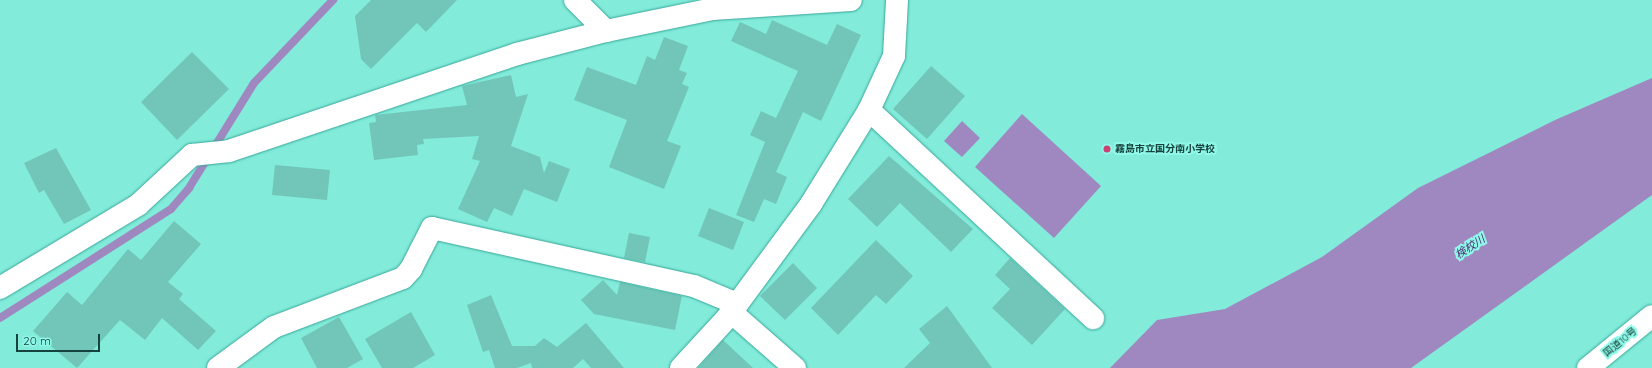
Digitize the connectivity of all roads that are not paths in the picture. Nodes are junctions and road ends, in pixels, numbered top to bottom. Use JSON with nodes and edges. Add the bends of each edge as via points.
{"nodes":[{"id":1,"x":575,"y":0,"type":"edge"},
{"id":2,"x":851,"y":0,"type":"edge"},
{"id":3,"x":897,"y":0,"type":"edge"},
{"id":4,"x":606,"y":31,"type":"junction"},
{"id":5,"x":869,"y":110,"type":"junction"},
{"id":6,"x":0,"y":288,"type":"edge"},
{"id":7,"x":734,"y":308,"type":"junction"},
{"id":8,"x":1652,"y":316,"type":"edge"},
{"id":9,"x":1093,"y":318,"type":"dead end"},
{"id":10,"x":218,"y":368,"type":"edge"},
{"id":11,"x":681,"y":368,"type":"edge"},
{"id":12,"x":795,"y":368,"type":"edge"},
{"id":13,"x":1588,"y":368,"type":"edge"}],
"edges":[{"from":1,"to":4,"type":"main road"},
{"from":2,"to":4,"type":"main road","via":[[713,9]]},
{"from":3,"to":5,"type":"main road","via":[[894,56]]},
{"from":4,"to":6,"type":"main road","via":[[517,54],[229,151],[192,155],[138,205]]},
{"from":5,"to":7,"type":"main road","via":[[811,204]]},
{"from":5,"to":9,"type":"main road"},
{"from":7,"to":10,"type":"main road","via":[[694,286],[432,228],[411,269],[403,278],[274,327]]},
{"from":7,"to":11,"type":"main road"},
{"from":7,"to":12,"type":"main road"},
{"from":8,"to":13,"type":"main road","name":"国道10号"}]}
